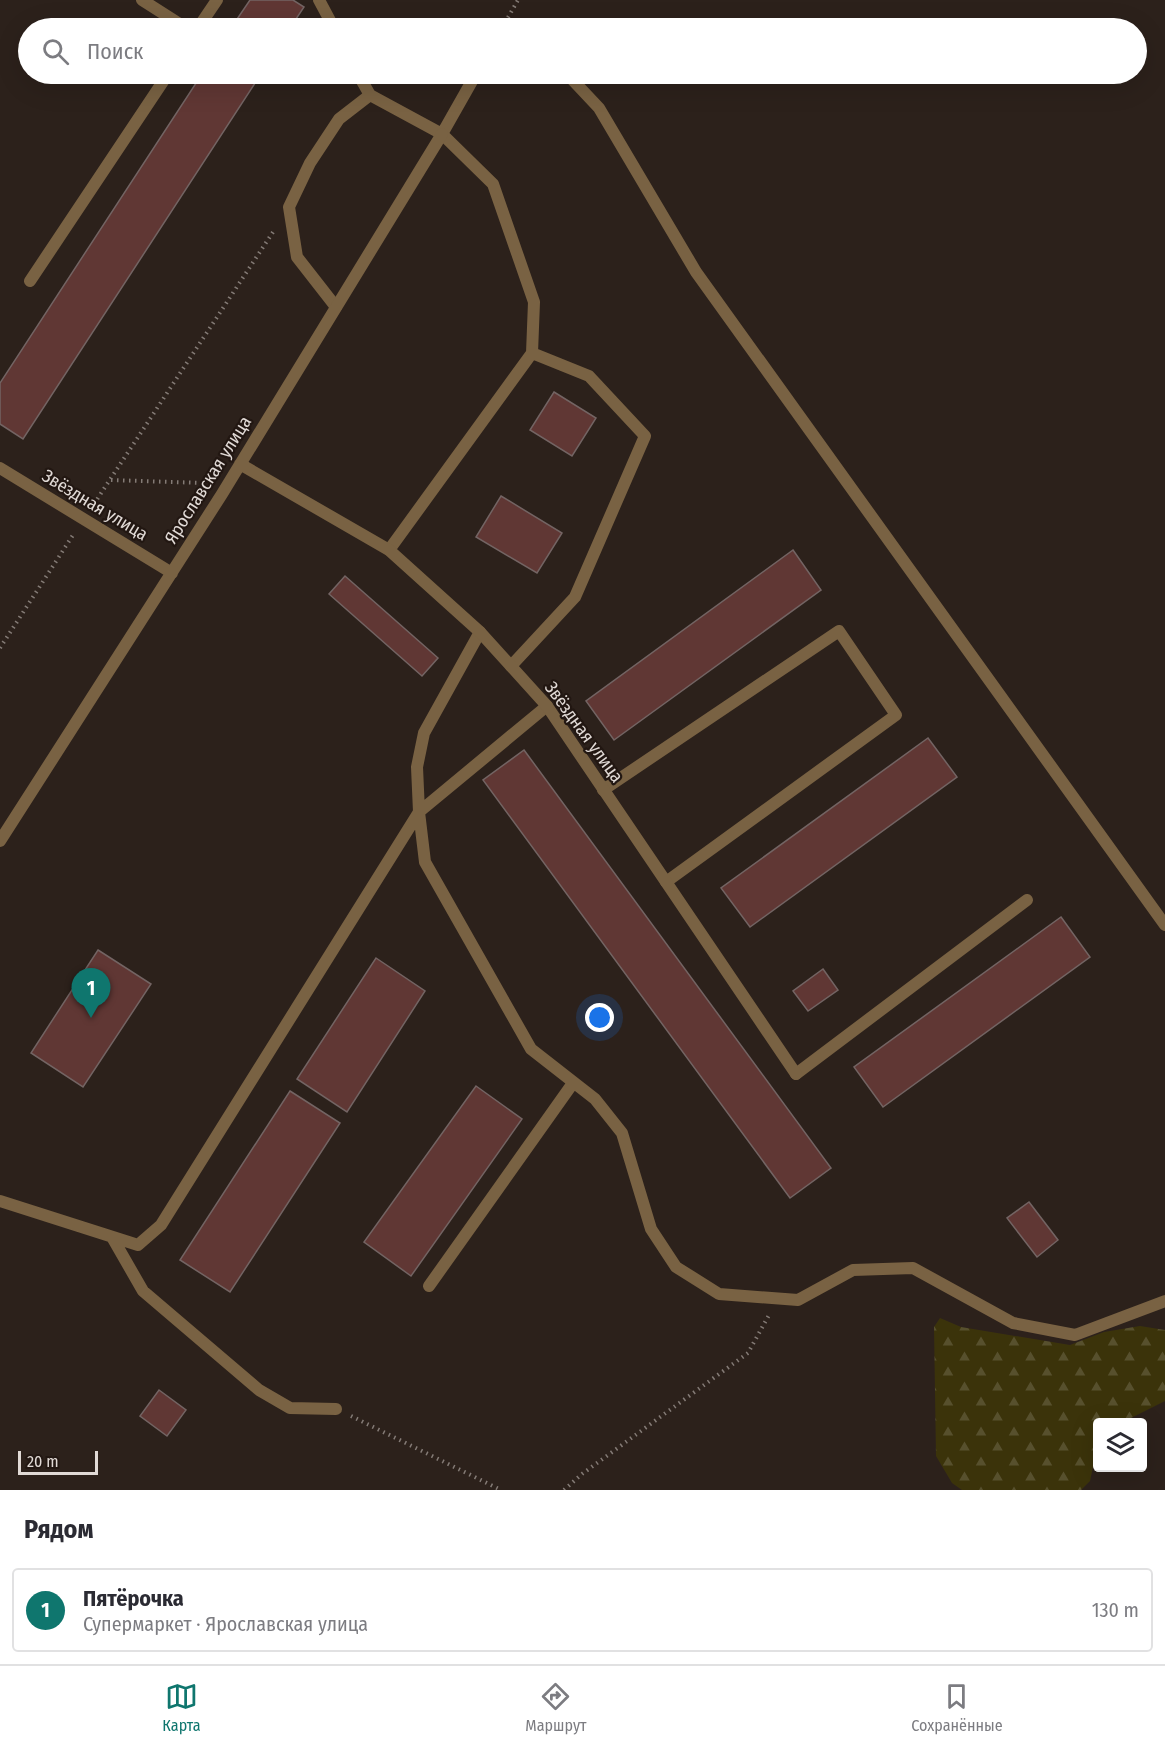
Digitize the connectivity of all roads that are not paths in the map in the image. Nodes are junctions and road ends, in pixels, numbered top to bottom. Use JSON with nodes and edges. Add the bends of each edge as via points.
{"nodes":[{"id":1,"x":141,"y":0,"type":"edge"},
{"id":2,"x":217,"y":0,"type":"edge"},
{"id":3,"x":320,"y":0,"type":"edge"},
{"id":4,"x":170,"y":18,"type":"edge"},
{"id":5,"x":205,"y":18,"type":"edge"},
{"id":6,"x":329,"y":18,"type":"edge"},
{"id":7,"x":161,"y":84,"type":"edge"},
{"id":8,"x":364,"y":84,"type":"edge"},
{"id":9,"x":470,"y":84,"type":"edge"},
{"id":10,"x":576,"y":84,"type":"edge"},
{"id":11,"x":370,"y":95,"type":"junction"},
{"id":12,"x":442,"y":134,"type":"junction"},
{"id":13,"x":30,"y":281,"type":"dead end"},
{"id":14,"x":336,"y":307,"type":"junction"},
{"id":15,"x":532,"y":353,"type":"junction"},
{"id":16,"x":240,"y":464,"type":"junction"},
{"id":17,"x":0,"y":468,"type":"edge"},
{"id":18,"x":389,"y":550,"type":"junction"},
{"id":19,"x":172,"y":573,"type":"junction"},
{"id":20,"x":480,"y":632,"type":"junction"},
{"id":21,"x":511,"y":666,"type":"junction"},
{"id":22,"x":547,"y":706,"type":"junction"},
{"id":23,"x":603,"y":790,"type":"junction"},
{"id":24,"x":419,"y":812,"type":"junction"},
{"id":25,"x":0,"y":841,"type":"edge"},
{"id":26,"x":666,"y":882,"type":"junction"},
{"id":27,"x":1027,"y":900,"type":"dead end"},
{"id":28,"x":1165,"y":925,"type":"edge"},
{"id":29,"x":573,"y":1083,"type":"junction"},
{"id":30,"x":0,"y":1201,"type":"edge"},
{"id":31,"x":112,"y":1237,"type":"junction"},
{"id":32,"x":429,"y":1286,"type":"dead end"},
{"id":33,"x":1165,"y":1301,"type":"edge"},
{"id":34,"x":336,"y":1409,"type":"road end"}],
"edges":[{"from":1,"to":4,"type":"street"},
{"from":2,"to":5,"type":"street"},
{"from":3,"to":6,"type":"street"},
{"from":7,"to":13,"type":"street"},
{"from":8,"to":11,"type":"street"},
{"from":9,"to":12,"type":"street","name":"Ярославская улица"},
{"from":10,"to":28,"type":"street","via":[[599,108],[696,272]]},
{"from":11,"to":12,"type":"street"},
{"from":11,"to":14,"type":"street","via":[[339,118],[310,163],[289,207],[297,257]]},
{"from":12,"to":14,"type":"street","name":"Ярославская улица"},
{"from":12,"to":15,"type":"street","via":[[493,184],[534,302]]},
{"from":14,"to":16,"type":"street","name":"Ярославская улица"},
{"from":15,"to":18,"type":"street"},
{"from":15,"to":21,"type":"street","via":[[589,376],[645,436],[575,597]]},
{"from":16,"to":18,"type":"street","name":"Звёздная улица"},
{"from":16,"to":19,"type":"street","name":"Ярославская улица"},
{"from":17,"to":19,"type":"street","name":"Звёздная улица"},
{"from":18,"to":20,"type":"street","name":"Звёздная улица"},
{"from":19,"to":25,"type":"street","name":"Ярославская улица"},
{"from":20,"to":21,"type":"street","name":"Звёздная улица"},
{"from":20,"to":24,"type":"street","via":[[424,733],[417,767]]},
{"from":21,"to":22,"type":"street","name":"Звёздная улица"},
{"from":22,"to":23,"type":"street","name":"Звёздная улица"},
{"from":22,"to":24,"type":"street"},
{"from":23,"to":26,"type":"street","name":"Звёздная улица"},
{"from":23,"to":26,"type":"street","via":[[839,631],[896,716]]},
{"from":24,"to":29,"type":"street","via":[[425,862],[531,1049]]},
{"from":24,"to":31,"type":"street","via":[[161,1225],[138,1245]]},
{"from":26,"to":27,"type":"street","name":"Звёздная улица","via":[[796,1074]]},
{"from":29,"to":32,"type":"street"},
{"from":29,"to":33,"type":"street","via":[[595,1099],[622,1133],[651,1229],[676,1267],[719,1294],[798,1300],[852,1270],[912,1268],[1013,1323],[1076,1335]]},
{"from":30,"to":31,"type":"street"},
{"from":31,"to":34,"type":"street","via":[[143,1291],[259,1390],[290,1408]]}]}
